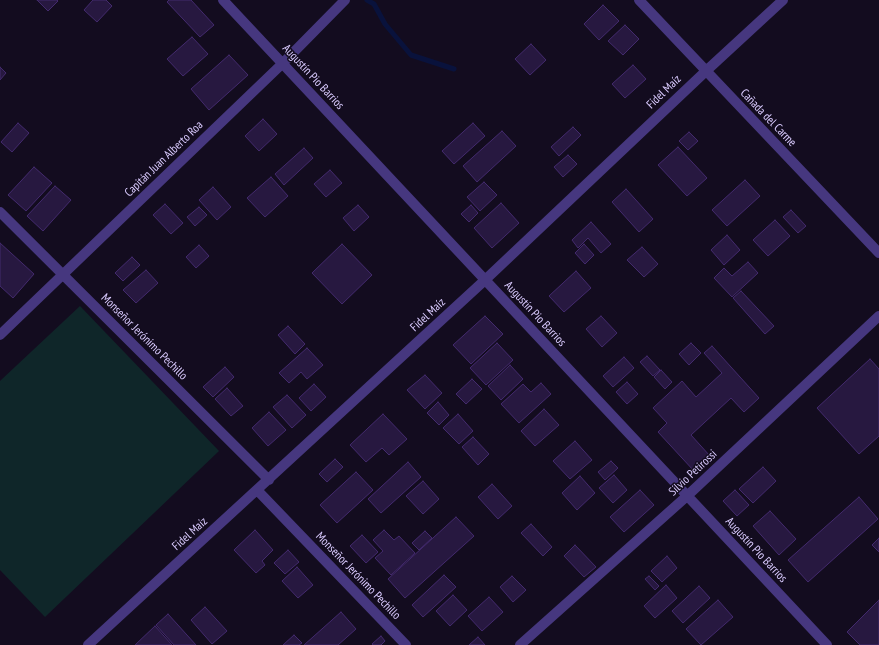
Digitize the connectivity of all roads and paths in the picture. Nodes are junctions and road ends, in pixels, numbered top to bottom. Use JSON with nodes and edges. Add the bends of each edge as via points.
{"nodes":[{"id":1,"x":223,"y":0,"type":"edge"},
{"id":2,"x":345,"y":0,"type":"edge"},
{"id":3,"x":639,"y":0,"type":"edge"},
{"id":4,"x":783,"y":0,"type":"edge"},
{"id":5,"x":283,"y":63,"type":"junction"},
{"id":6,"x":706,"y":70,"type":"junction"},
{"id":7,"x":0,"y":212,"type":"edge"},
{"id":8,"x":879,"y":253,"type":"edge"},
{"id":9,"x":63,"y":275,"type":"junction"},
{"id":10,"x":485,"y":280,"type":"junction"},
{"id":11,"x":879,"y":316,"type":"edge"},
{"id":12,"x":0,"y":335,"type":"edge"},
{"id":13,"x":269,"y":480,"type":"junction"},
{"id":14,"x":258,"y":490,"type":"junction"},
{"id":15,"x":687,"y":496,"type":"junction"},
{"id":16,"x":88,"y":645,"type":"edge"},
{"id":17,"x":406,"y":645,"type":"edge"},
{"id":18,"x":520,"y":645,"type":"edge"},
{"id":19,"x":827,"y":645,"type":"edge"}],
"edges":[{"from":1,"to":5,"type":"street","name":"Augustín Pio Barrios"},
{"from":2,"to":5,"type":"street","name":"Capitán Juan Alberto Roa"},
{"from":3,"to":6,"type":"street","name":"Cañada del Carme"},
{"from":4,"to":6,"type":"street","name":"Fidel Maíz"},
{"from":5,"to":9,"type":"street","name":"Capitán Juan Alberto Roa"},
{"from":5,"to":10,"type":"street","name":"Augustín Pio Barrios"},
{"from":6,"to":8,"type":"street","name":"Cañada del Carme"},
{"from":6,"to":10,"type":"street","name":"Fidel Maíz"},
{"from":7,"to":9,"type":"street","name":"Monseñor Jerónimo Pechillo"},
{"from":9,"to":12,"type":"street","name":"Capitán Juan Alberto Roa"},
{"from":9,"to":13,"type":"street","name":"Monseñor Jerónimo Pechillo"},
{"from":10,"to":13,"type":"street","name":"Fidel Maíz"},
{"from":10,"to":15,"type":"street","name":"Augustín Pio Barrios"},
{"from":11,"to":15,"type":"street","name":"Silvio Petirossi"},
{"from":13,"to":14,"type":"street","name":"Fidel Maíz"},
{"from":14,"to":16,"type":"street","name":"Fidel Maíz"},
{"from":14,"to":17,"type":"street","name":"Monseñor Jerónimo Pechillo"},
{"from":15,"to":18,"type":"street","name":"Silvio Petirossi"},
{"from":15,"to":19,"type":"street","name":"Augustín Pio Barrios"}]}
